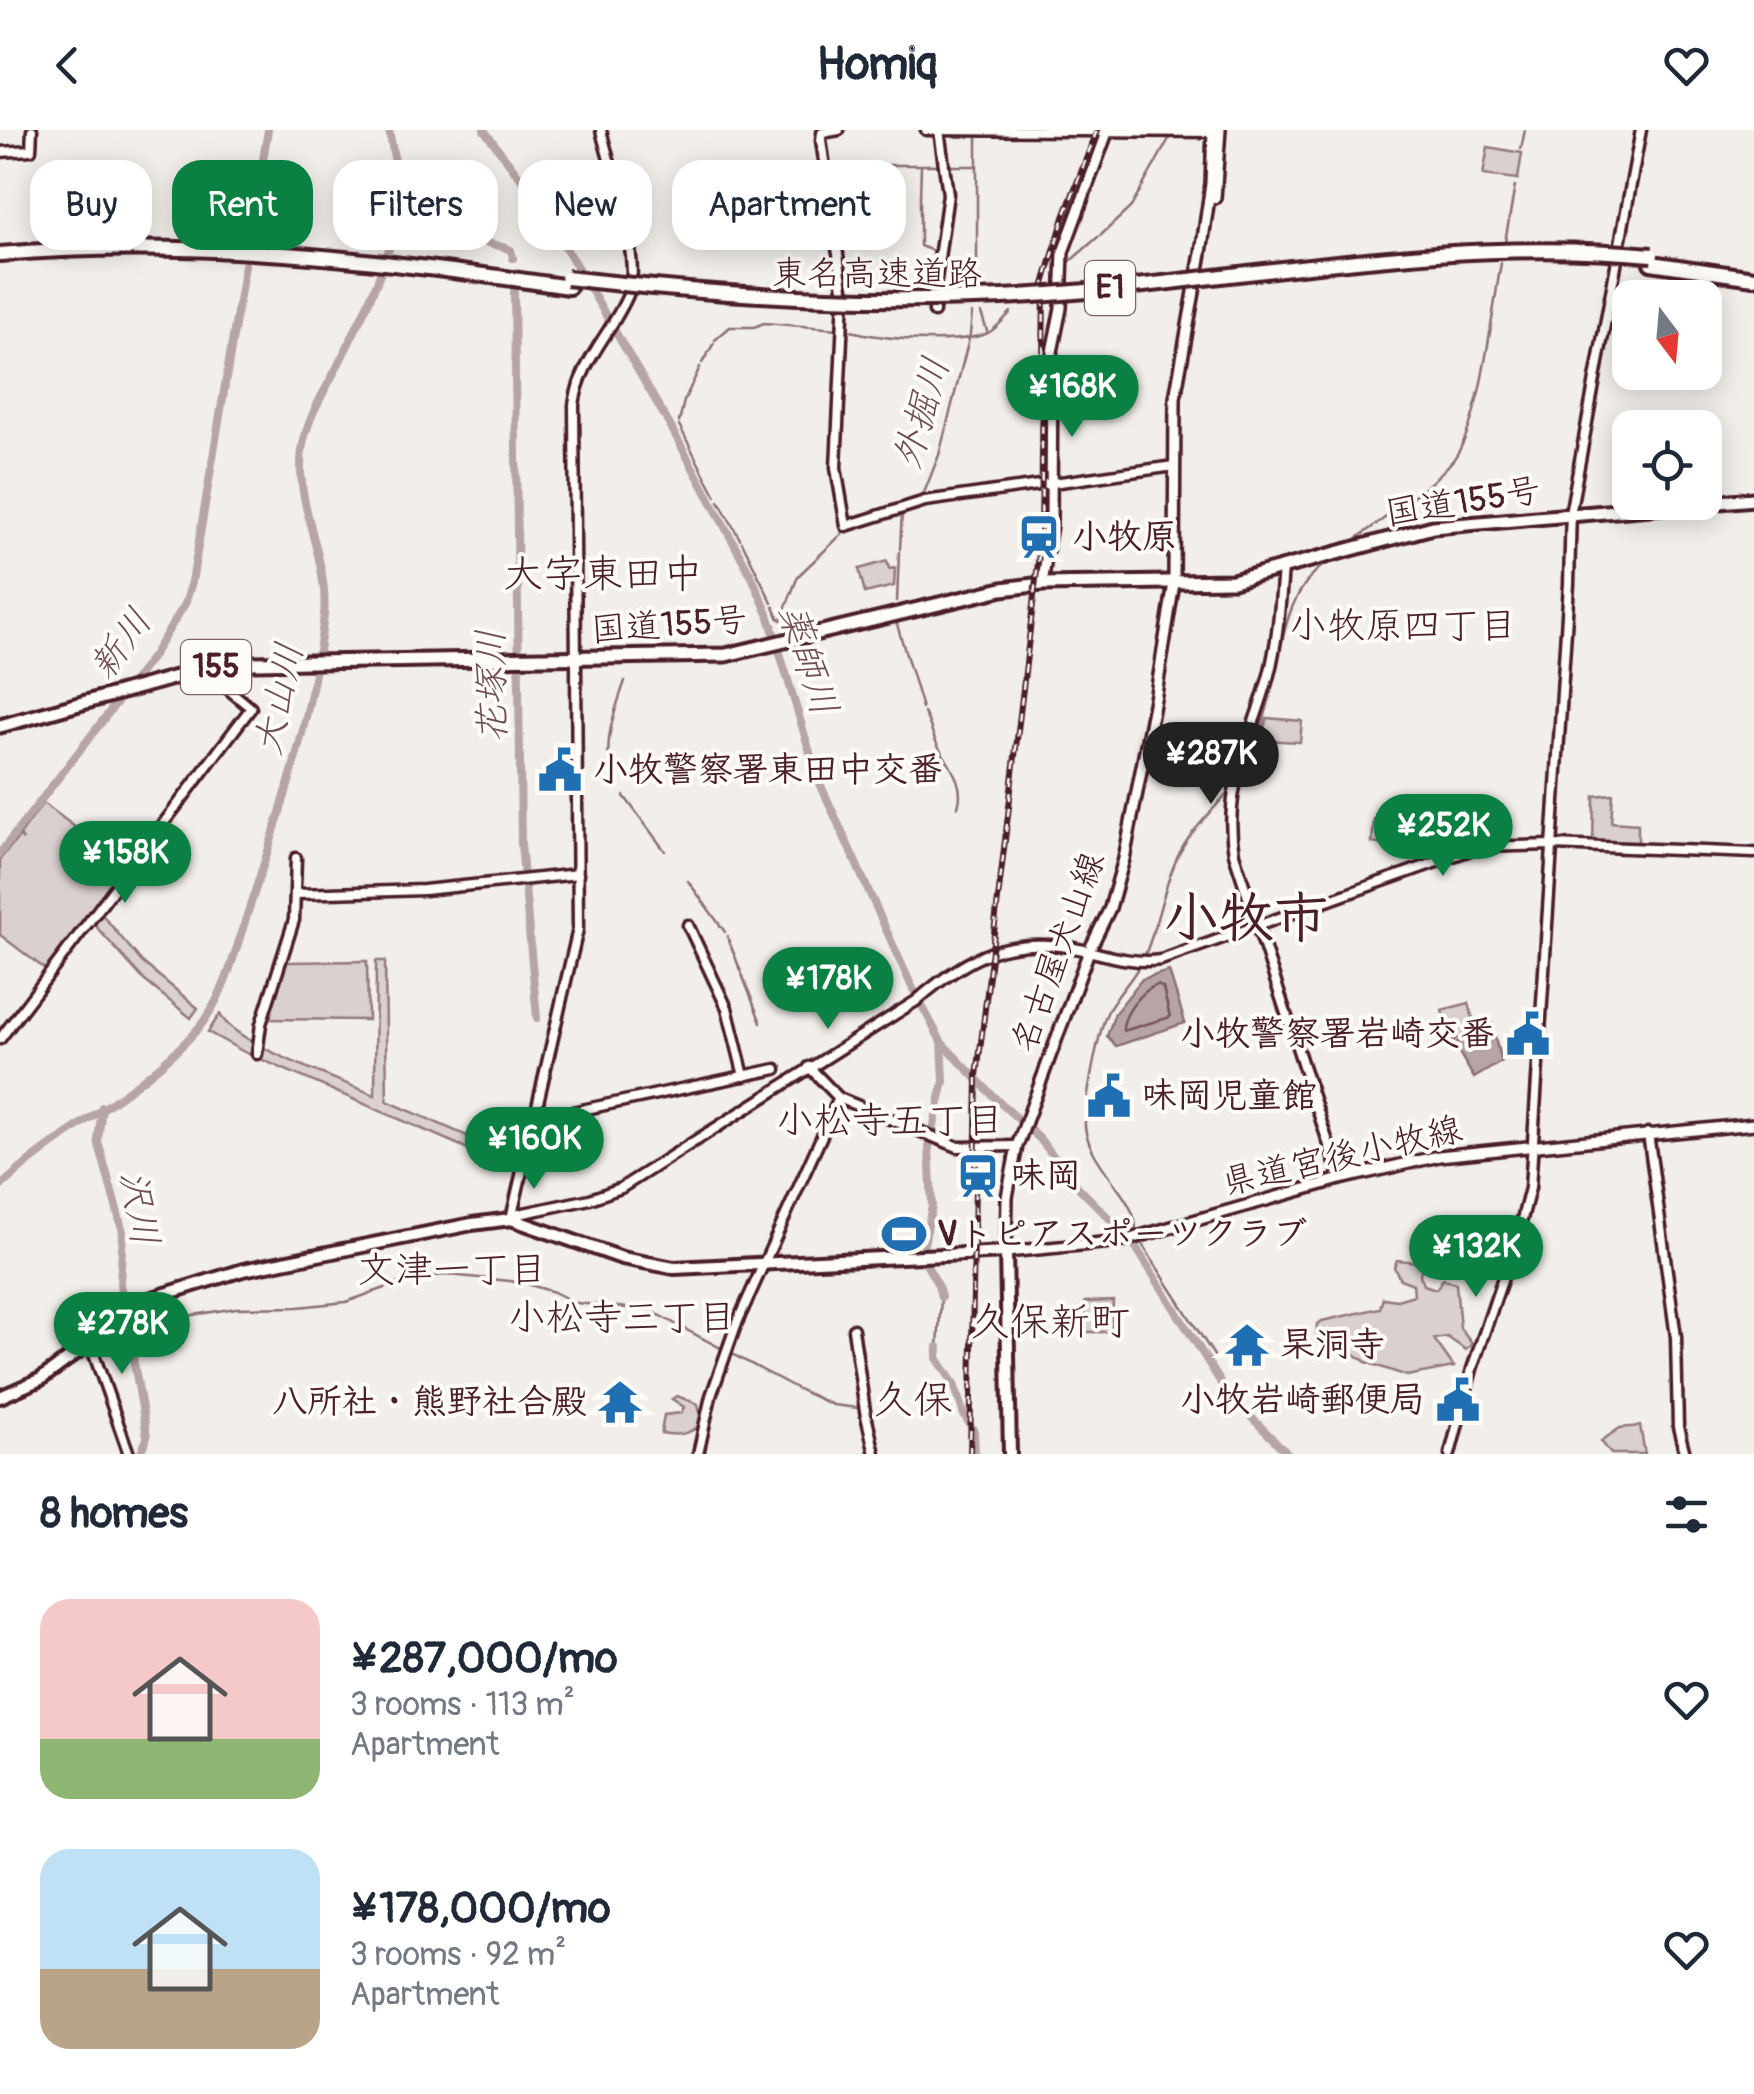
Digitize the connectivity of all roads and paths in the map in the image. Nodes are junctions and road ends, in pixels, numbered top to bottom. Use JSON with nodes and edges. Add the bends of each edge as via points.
{"nodes":[{"id":1,"x":32,"y":130,"type":"edge"},
{"id":2,"x":601,"y":130,"type":"edge"},
{"id":3,"x":839,"y":130,"type":"edge"},
{"id":4,"x":926,"y":130,"type":"edge"},
{"id":5,"x":940,"y":130,"type":"edge"},
{"id":6,"x":1108,"y":130,"type":"edge"},
{"id":7,"x":1641,"y":130,"type":"edge"},
{"id":8,"x":1216,"y":131,"type":"edge"},
{"id":9,"x":0,"y":152,"type":"edge"},
{"id":10,"x":0,"y":250,"type":"edge"},
{"id":11,"x":1652,"y":259,"type":"junction"},
{"id":12,"x":1754,"y":270,"type":"edge"},
{"id":13,"x":1754,"y":278,"type":"edge"},
{"id":14,"x":934,"y":312,"type":"dead end"},
{"id":15,"x":1174,"y":466,"type":"junction"},
{"id":16,"x":1052,"y":481,"type":"junction"},
{"id":17,"x":1754,"y":497,"type":"edge"},
{"id":18,"x":1722,"y":498,"type":"edge"},
{"id":19,"x":1612,"y":507,"type":"edge"},
{"id":20,"x":1571,"y":512,"type":"junction"},
{"id":21,"x":1283,"y":568,"type":"junction"},
{"id":22,"x":1042,"y":581,"type":"junction"},
{"id":23,"x":1174,"y":581,"type":"junction"},
{"id":24,"x":576,"y":656,"type":"junction"},
{"id":25,"x":210,"y":664,"type":"junction"},
{"id":26,"x":127,"y":687,"type":"junction"},
{"id":27,"x":0,"y":722,"type":"edge"},
{"id":28,"x":1552,"y":845,"type":"junction"},
{"id":29,"x":1754,"y":853,"type":"edge"},
{"id":30,"x":296,"y":858,"type":"dead end"},
{"id":31,"x":578,"y":874,"type":"junction"},
{"id":32,"x":296,"y":894,"type":"junction"},
{"id":33,"x":1258,"y":924,"type":"junction"},
{"id":34,"x":688,"y":925,"type":"dead end"},
{"id":35,"x":1088,"y":951,"type":"junction"},
{"id":36,"x":0,"y":1039,"type":"edge"},
{"id":37,"x":258,"y":1054,"type":"dead end"},
{"id":38,"x":809,"y":1066,"type":"junction"},
{"id":39,"x":776,"y":1069,"type":"dead end"},
{"id":40,"x":744,"y":1076,"type":"junction"},
{"id":41,"x":839,"y":1098,"type":"junction"},
{"id":42,"x":534,"y":1120,"type":"junction"},
{"id":43,"x":1754,"y":1124,"type":"edge"},
{"id":44,"x":1648,"y":1133,"type":"junction"},
{"id":45,"x":1017,"y":1146,"type":"junction"},
{"id":46,"x":1532,"y":1146,"type":"junction"},
{"id":47,"x":1340,"y":1179,"type":"junction"},
{"id":48,"x":511,"y":1218,"type":"junction"},
{"id":49,"x":1006,"y":1252,"type":"junction"},
{"id":50,"x":764,"y":1264,"type":"junction"},
{"id":51,"x":852,"y":1329,"type":"dead end"},
{"id":52,"x":90,"y":1343,"type":"junction"},
{"id":53,"x":0,"y":1398,"type":"edge"},
{"id":54,"x":129,"y":1454,"type":"edge"},
{"id":55,"x":698,"y":1454,"type":"edge"},
{"id":56,"x":875,"y":1454,"type":"edge"},
{"id":57,"x":1010,"y":1454,"type":"edge"},
{"id":58,"x":1450,"y":1454,"type":"edge"},
{"id":59,"x":1686,"y":1454,"type":"edge"}],
"edges":[{"from":1,"to":9,"type":"street","via":[[32,150]]},
{"from":2,"to":24,"type":"street","via":[[633,270],[630,290],[581,376],[574,405]]},
{"from":3,"to":16,"type":"street","via":[[822,134],[822,140],[844,295],[836,468],[846,526],[925,501]]},
{"from":4,"to":5,"type":"street"},
{"from":5,"to":6,"type":"street"},
{"from":5,"to":14,"type":"street","via":[[948,194]]},
{"from":6,"to":8,"type":"street"},
{"from":6,"to":16,"type":"main road","via":[[1063,252],[1052,352]]},
{"from":7,"to":20,"type":"street"},
{"from":8,"to":15,"type":"main road","name":"名古屋犬山線","via":[[1176,387]]},
{"from":10,"to":11,"type":"highway","name":"東名高速道路","number":"E1","bridge":true,"via":[[128,240],[248,247],[771,305],[910,308],[1084,298],[1456,258]]},
{"from":11,"to":12,"type":"highway","name":"東名高速道路","number":"E1"},
{"from":11,"to":13,"type":"highway","name":"東名高速道路","number":"E1"},
{"from":15,"to":16,"type":"street"},
{"from":15,"to":23,"type":"main road","name":"名古屋犬山線"},
{"from":16,"to":22,"type":"main road"},
{"from":17,"to":18,"type":"highway","name":"国道155号","number":"155"},
{"from":17,"to":20,"type":"highway","name":"国道155号","number":"155"},
{"from":19,"to":20,"type":"highway","name":"国道155号","number":"155"},
{"from":20,"to":21,"type":"highway","name":"国道155号","number":"155","via":[[1432,526]]},
{"from":20,"to":23,"type":"highway","name":"国道155号","number":"155","via":[[1431,522],[1226,577]]},
{"from":20,"to":28,"type":"street"},
{"from":21,"to":23,"type":"highway","name":"国道155号","number":"155","via":[[1233,581]]},
{"from":21,"to":33,"type":"street","via":[[1274,652],[1230,806],[1234,854]]},
{"from":22,"to":23,"type":"highway","name":"国道155号","number":"155"},
{"from":22,"to":24,"type":"highway","name":"国道155号","number":"155","via":[[1000,582],[726,648]]},
{"from":23,"to":35,"type":"main road","name":"名古屋犬山線","via":[[1124,859]]},
{"from":24,"to":25,"type":"highway","name":"国道155号","number":"155"},
{"from":24,"to":31,"type":"street"},
{"from":25,"to":26,"type":"highway","name":"国道155号","number":"155"},
{"from":25,"to":26,"type":"highway","name":"国道155号","number":"155"},
{"from":25,"to":36,"type":"street","via":[[251,708]]},
{"from":26,"to":27,"type":"highway","name":"国道155号","number":"155"},
{"from":26,"to":27,"type":"highway","name":"国道155号","number":"155"},
{"from":28,"to":29,"type":"street"},
{"from":28,"to":33,"type":"street","via":[[1468,849]]},
{"from":28,"to":46,"type":"street"},
{"from":30,"to":32,"type":"street"},
{"from":31,"to":32,"type":"street","via":[[424,890]]},
{"from":31,"to":42,"type":"street","via":[[578,929]]},
{"from":32,"to":37,"type":"street"},
{"from":33,"to":35,"type":"street","via":[[1182,954],[1143,961]]},
{"from":33,"to":47,"type":"street"},
{"from":34,"to":40,"type":"street","via":[[727,1008]]},
{"from":35,"to":38,"type":"street","via":[[1035,944],[998,950],[960,966]]},
{"from":35,"to":45,"type":"main road","name":"名古屋犬山線"},
{"from":38,"to":41,"type":"street"},
{"from":38,"to":48,"type":"street","via":[[620,1188]]},
{"from":39,"to":40,"type":"street"},
{"from":40,"to":42,"type":"street"},
{"from":41,"to":45,"type":"street","via":[[958,1147]]},
{"from":41,"to":50,"type":"street"},
{"from":42,"to":48,"type":"street"},
{"from":43,"to":44,"type":"main road","name":"県道宮後小牧線"},
{"from":44,"to":46,"type":"main road","name":"県道宮後小牧線"},
{"from":44,"to":59,"type":"street"},
{"from":45,"to":49,"type":"main road","name":"名古屋犬山線"},
{"from":46,"to":47,"type":"main road","name":"県道宮後小牧線","via":[[1439,1156]]},
{"from":46,"to":58,"type":"street","via":[[1525,1212]]},
{"from":47,"to":49,"type":"main road","name":"県道宮後小牧線","via":[[1122,1241]]},
{"from":48,"to":50,"type":"main road","via":[[646,1265]]},
{"from":48,"to":52,"type":"main road","via":[[243,1270],[149,1299]]},
{"from":49,"to":50,"type":"main road"},
{"from":49,"to":57,"type":"main road"},
{"from":50,"to":55,"type":"street","via":[[716,1378]]},
{"from":51,"to":56,"type":"street"},
{"from":52,"to":53,"type":"main road","via":[[41,1380]]},
{"from":52,"to":54,"type":"street"}]}
